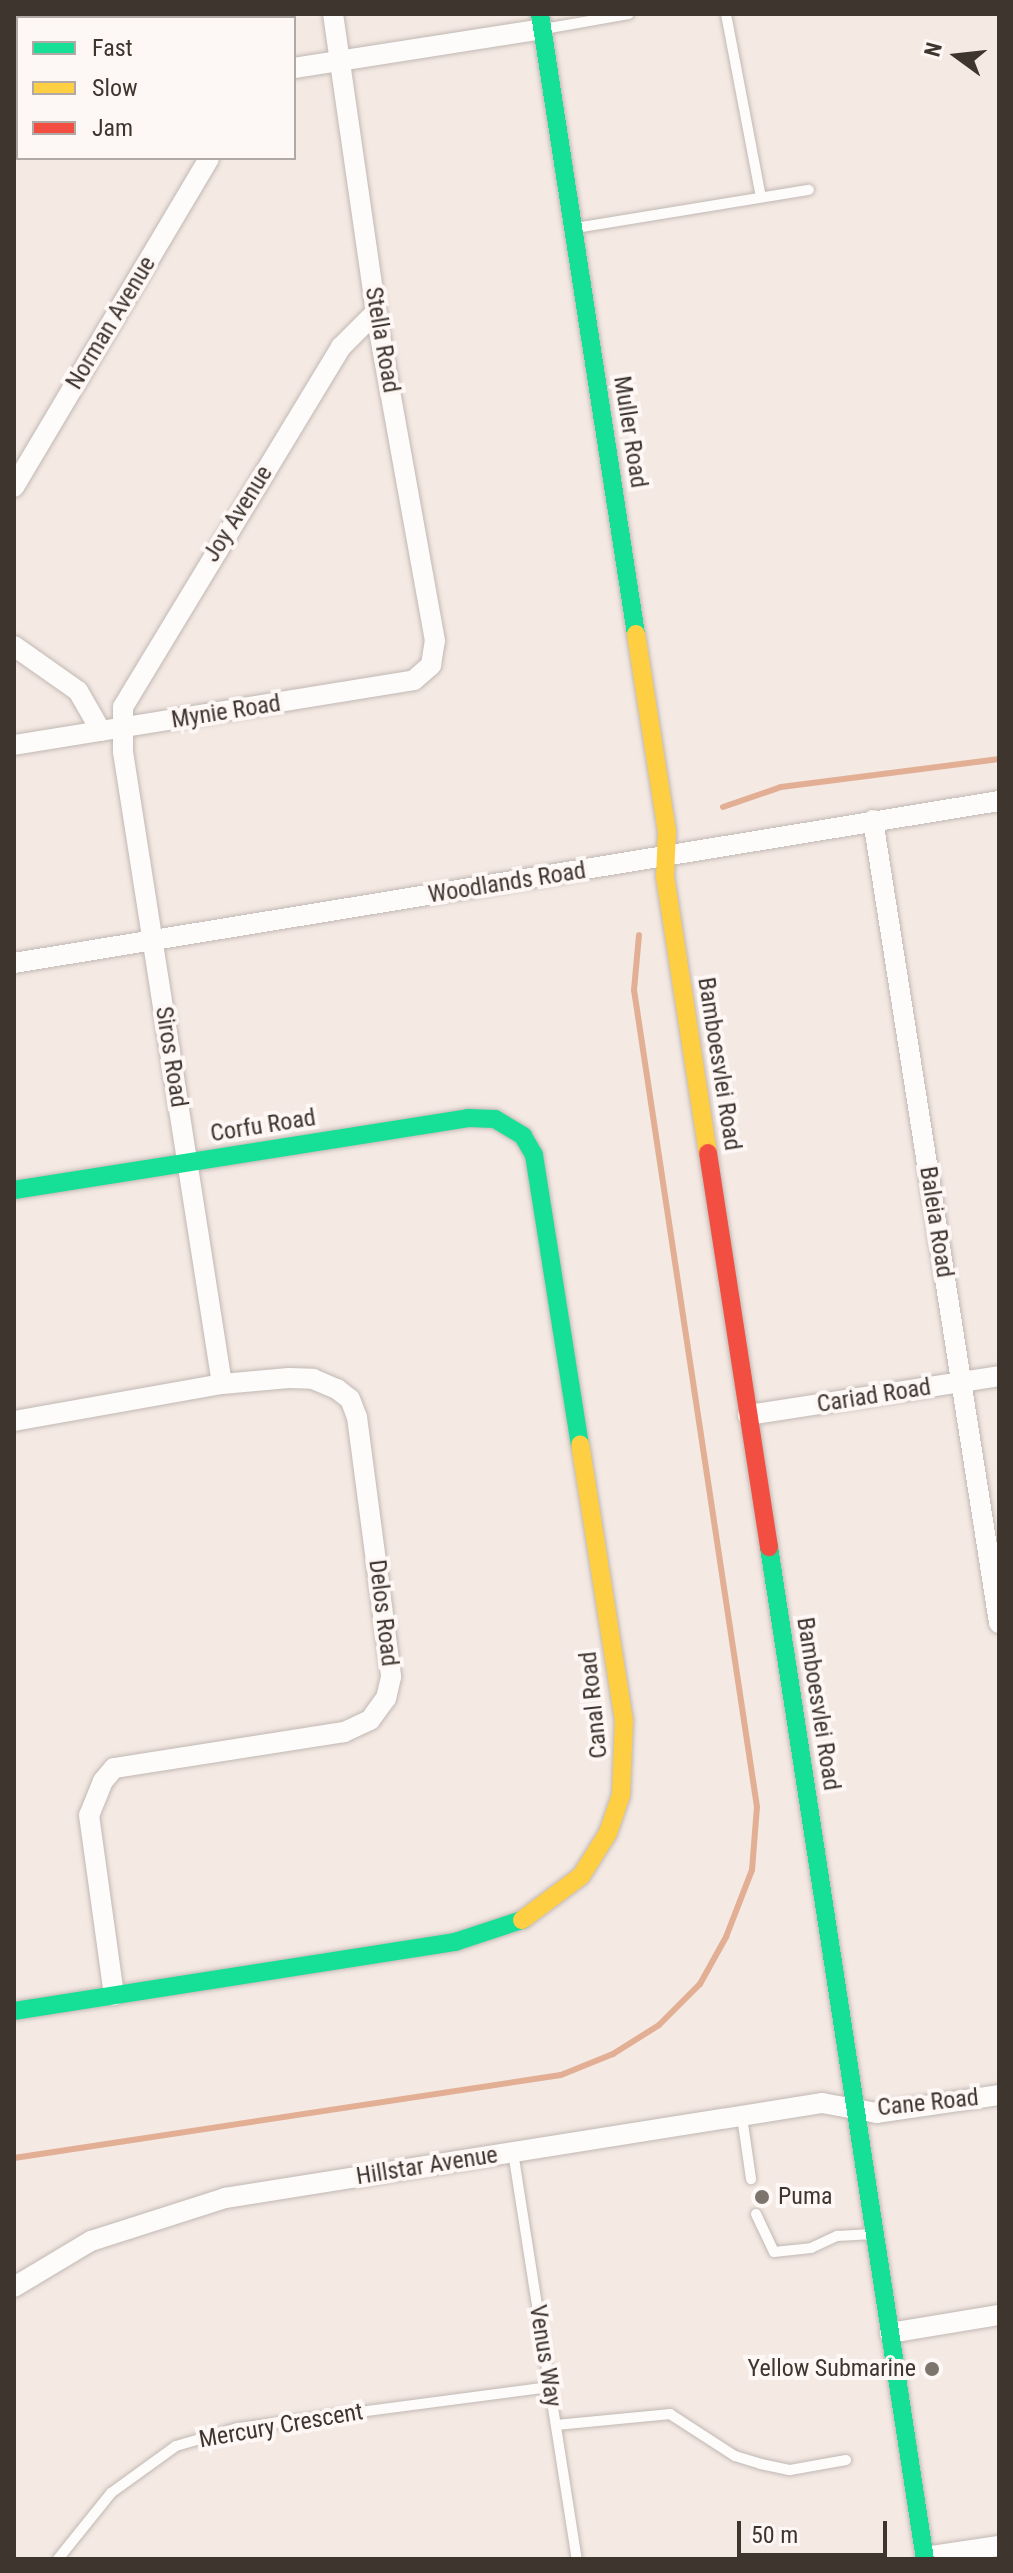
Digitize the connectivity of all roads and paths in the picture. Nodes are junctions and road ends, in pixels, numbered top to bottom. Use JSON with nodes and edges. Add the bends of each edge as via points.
{"nodes":[{"id":1,"x":333,"y":14,"type":"edge"},
{"id":2,"x":629,"y":14,"type":"edge"},
{"id":3,"x":726,"y":14,"type":"edge"},
{"id":4,"x":541,"y":22,"type":"edge"},
{"id":5,"x":340,"y":60,"type":"junction"},
{"id":6,"x":296,"y":68,"type":"edge"},
{"id":7,"x":208,"y":160,"type":"edge"},
{"id":8,"x":809,"y":190,"type":"dead end"},
{"id":9,"x":761,"y":197,"type":"junction"},
{"id":10,"x":574,"y":229,"type":"junction"},
{"id":11,"x":376,"y":312,"type":"junction"},
{"id":12,"x":14,"y":487,"type":"edge"},
{"id":13,"x":14,"y":646,"type":"edge"},
{"id":14,"x":431,"y":665,"type":"joint"},
{"id":15,"x":123,"y":729,"type":"junction"},
{"id":16,"x":101,"y":731,"type":"junction"},
{"id":17,"x":14,"y":745,"type":"edge"},
{"id":18,"x":999,"y":801,"type":"edge"},
{"id":19,"x":873,"y":820,"type":"junction"},
{"id":20,"x":666,"y":857,"type":"junction"},
{"id":21,"x":152,"y":940,"type":"junction"},
{"id":22,"x":14,"y":963,"type":"edge"},
{"id":23,"x":516,"y":1131,"type":"joint"},
{"id":24,"x":188,"y":1163,"type":"junction"},
{"id":25,"x":14,"y":1190,"type":"edge"},
{"id":26,"x":999,"y":1376,"type":"edge"},
{"id":27,"x":961,"y":1382,"type":"junction"},
{"id":28,"x":222,"y":1384,"type":"junction"},
{"id":29,"x":748,"y":1415,"type":"junction"},
{"id":30,"x":14,"y":1421,"type":"edge"},
{"id":31,"x":999,"y":1623,"type":"edge"},
{"id":32,"x":114,"y":1995,"type":"junction"},
{"id":33,"x":14,"y":2011,"type":"edge"},
{"id":34,"x":999,"y":2095,"type":"edge"},
{"id":35,"x":857,"y":2107,"type":"junction"},
{"id":36,"x":742,"y":2117,"type":"junction"},
{"id":37,"x":513,"y":2152,"type":"junction"},
{"id":38,"x":751,"y":2179,"type":"dead end"},
{"id":39,"x":756,"y":2214,"type":"dead end"},
{"id":40,"x":875,"y":2234,"type":"junction"},
{"id":41,"x":14,"y":2287,"type":"edge"},
{"id":42,"x":999,"y":2315,"type":"edge"},
{"id":43,"x":890,"y":2333,"type":"junction"},
{"id":44,"x":550,"y":2387,"type":"junction"},
{"id":45,"x":556,"y":2425,"type":"junction"},
{"id":46,"x":846,"y":2460,"type":"dead end"},
{"id":47,"x":999,"y":2546,"type":"edge"},
{"id":48,"x":925,"y":2558,"type":"edge"},
{"id":49,"x":58,"y":2559,"type":"edge"},
{"id":50,"x":577,"y":2559,"type":"edge"}],
"edges":[{"from":1,"to":5,"type":"street","name":"Stella Road"},
{"from":2,"to":4,"type":"lane"},
{"from":3,"to":9,"type":"lane"},
{"from":4,"to":5,"type":"street"},
{"from":4,"to":10,"type":"street","name":"Muller Road"},
{"from":5,"to":6,"type":"street"},
{"from":5,"to":11,"type":"street","name":"Stella Road"},
{"from":7,"to":12,"type":"street","name":"Norman Avenue"},
{"from":8,"to":9,"type":"lane"},
{"from":9,"to":10,"type":"lane"},
{"from":10,"to":20,"type":"street","name":"Muller Road","via":[[667,831]]},
{"from":11,"to":14,"type":"street","name":"Stella Road","via":[[435,641]]},
{"from":11,"to":15,"type":"street","name":"Joy Avenue","via":[[341,347],[139,674],[123,707]]},
{"from":13,"to":16,"type":"street","via":[[78,691]]},
{"from":14,"to":15,"type":"street","name":"Mynie Road","via":[[414,680]]},
{"from":15,"to":16,"type":"street","name":"Mynie Road"},
{"from":15,"to":21,"type":"street","name":"Siros Road"},
{"from":16,"to":17,"type":"street","name":"Mynie Road"},
{"from":18,"to":19,"type":"street","name":"Woodlands Road"},
{"from":19,"to":20,"type":"street","name":"Woodlands Road"},
{"from":19,"to":27,"type":"street","name":"Baleia Road"},
{"from":20,"to":21,"type":"street","name":"Woodlands Road"},
{"from":20,"to":29,"type":"street","name":"Bamboesvlei Road"},
{"from":21,"to":22,"type":"street","name":"Woodlands Road"},
{"from":21,"to":24,"type":"street","name":"Siros Road"},
{"from":23,"to":24,"type":"street","name":"Corfu Road","via":[[495,1119],[468,1118]]},
{"from":23,"to":32,"type":"street","name":"Canal Road","via":[[534,1155],[624,1721],[621,1795],[608,1833],[560,1898],[500,1930]]},
{"from":24,"to":25,"type":"street","name":"Corfu Road"},
{"from":24,"to":28,"type":"street","name":"Siros Road"},
{"from":26,"to":27,"type":"street","name":"Cariad Road"},
{"from":27,"to":29,"type":"street","name":"Cariad Road"},
{"from":27,"to":31,"type":"street","name":"Baleia Road"},
{"from":28,"to":30,"type":"street","name":"Delos Road"},
{"from":28,"to":32,"type":"street","name":"Delos Road","via":[[313,1379],[350,1399],[357,1417],[391,1677],[386,1698],[370,1720],[344,1732],[114,1768],[89,1815],[89,1837]]},
{"from":29,"to":35,"type":"street","name":"Bamboesvlei Road"},
{"from":32,"to":33,"type":"street","name":"Canal Road"},
{"from":34,"to":35,"type":"street","name":"Cane Road","via":[[877,2113]]},
{"from":35,"to":36,"type":"street","name":"Hillstar Avenue","via":[[822,2103]]},
{"from":35,"to":40,"type":"street","name":"Bamboesvlei Road"},
{"from":36,"to":37,"type":"street","name":"Hillstar Avenue"},
{"from":36,"to":38,"type":"lane"},
{"from":37,"to":41,"type":"street","name":"Hillstar Avenue","via":[[176,2210],[91,2241]]},
{"from":37,"to":44,"type":"lane","name":"Venus Way"},
{"from":39,"to":40,"type":"lane","via":[[774,2252],[811,2248],[837,2236]]},
{"from":40,"to":43,"type":"street","name":"Bamboesvlei Road"},
{"from":42,"to":43,"type":"street"},
{"from":43,"to":48,"type":"street","name":"Bamboesvlei Road"},
{"from":44,"to":45,"type":"lane","name":"Venus Way"},
{"from":44,"to":49,"type":"lane","name":"Mercury Crescent","via":[[203,2436],[132,2473]]},
{"from":45,"to":46,"type":"lane","via":[[670,2414],[735,2456],[761,2464],[790,2470]]},
{"from":45,"to":50,"type":"lane","name":"Venus Way"},
{"from":47,"to":48,"type":"street"}]}
